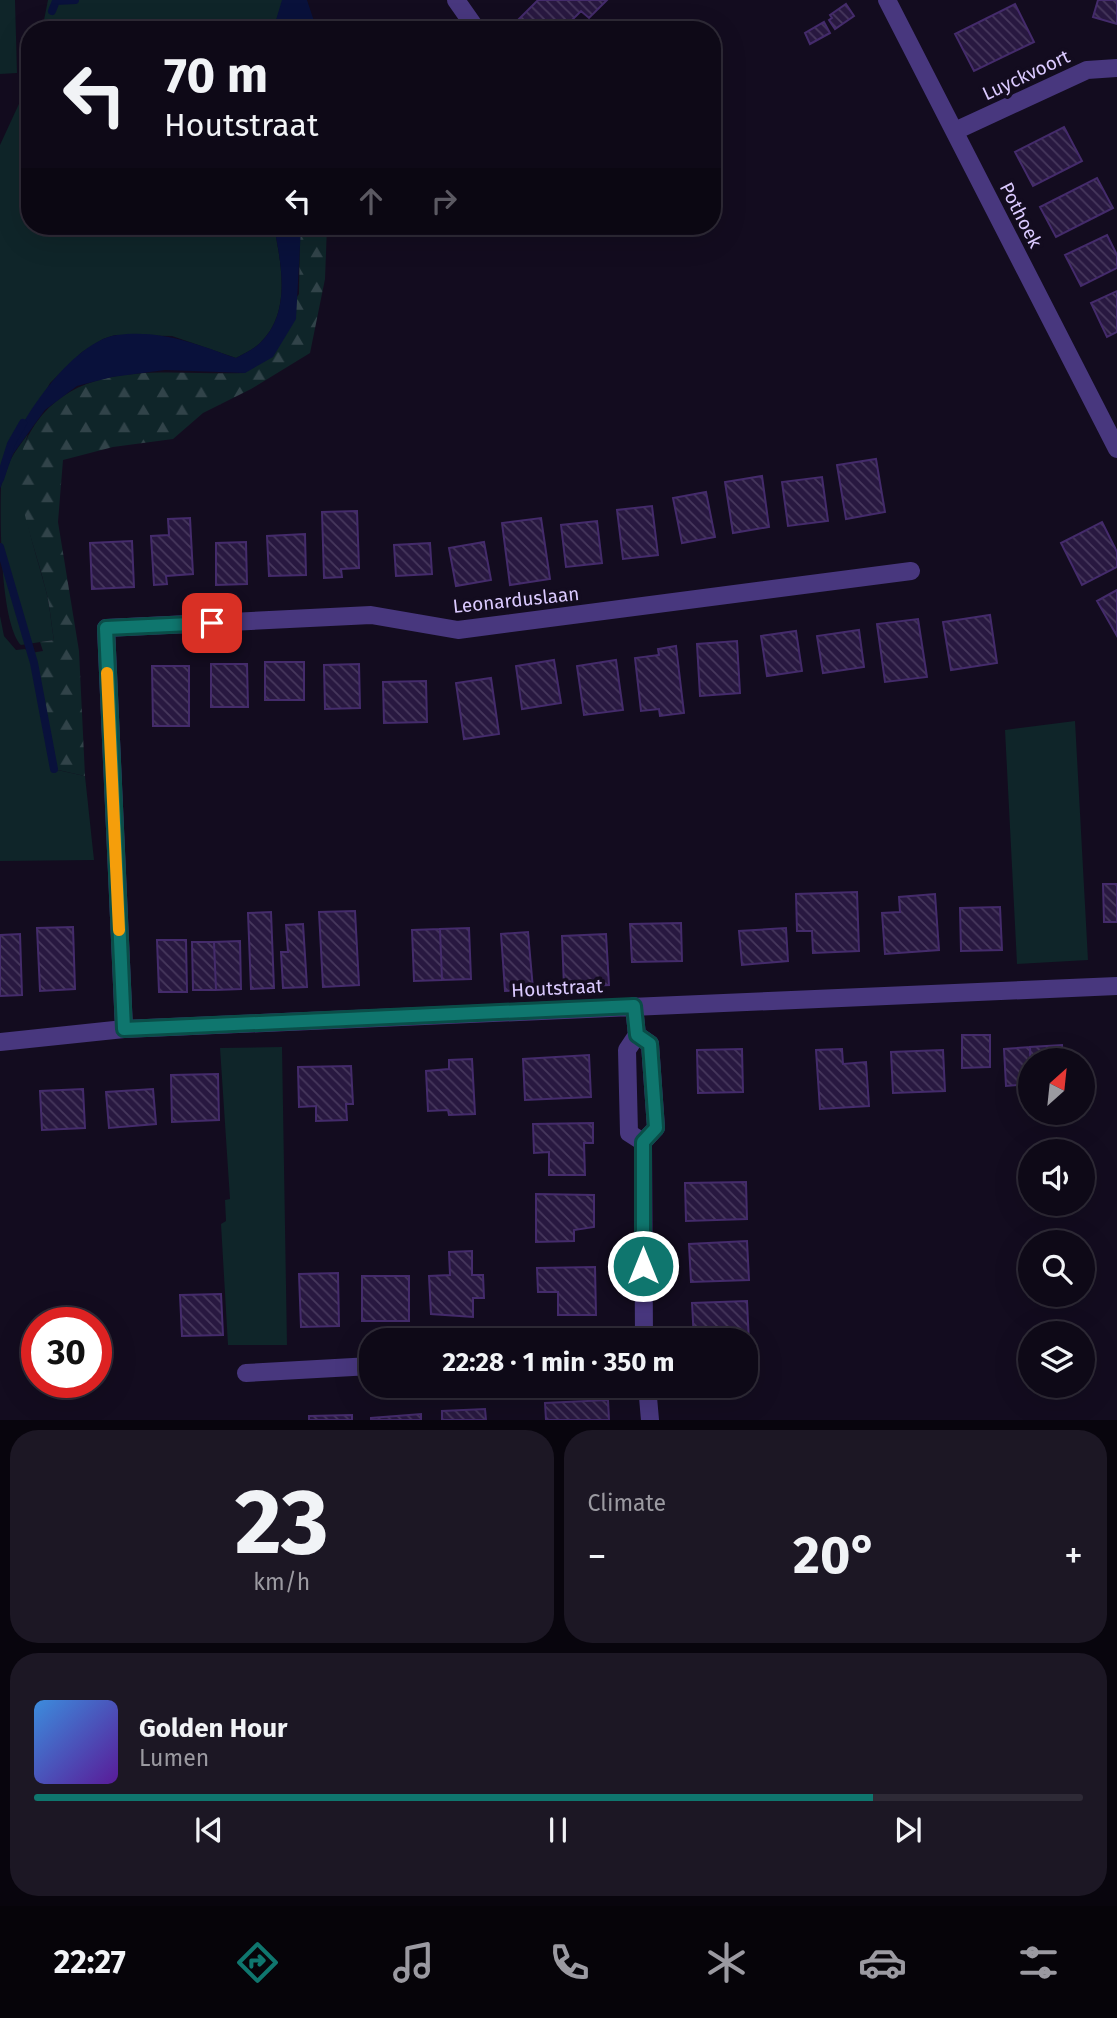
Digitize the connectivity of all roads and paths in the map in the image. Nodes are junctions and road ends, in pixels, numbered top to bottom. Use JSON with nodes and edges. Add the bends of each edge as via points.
{"nodes":[{"id":1,"x":456,"y":0,"type":"edge"},
{"id":2,"x":887,"y":0,"type":"edge"},
{"id":3,"x":471,"y":21,"type":"edge"},
{"id":4,"x":1117,"y":68,"type":"edge"},
{"id":5,"x":955,"y":131,"type":"junction"},
{"id":6,"x":1117,"y":449,"type":"edge"},
{"id":7,"x":911,"y":571,"type":"dead end"},
{"id":8,"x":1117,"y":986,"type":"edge"},
{"id":9,"x":634,"y":1006,"type":"junction"},
{"id":10,"x":124,"y":1029,"type":"junction"},
{"id":11,"x":637,"y":1035,"type":"junction"},
{"id":12,"x":0,"y":1042,"type":"edge"},
{"id":13,"x":643,"y":1142,"type":"junction"},
{"id":14,"x":644,"y":1328,"type":"edge"},
{"id":15,"x":359,"y":1367,"type":"edge"},
{"id":16,"x":246,"y":1373,"type":"dead end"},
{"id":17,"x":648,"y":1398,"type":"edge"},
{"id":18,"x":650,"y":1419,"type":"edge"}],
"edges":[{"from":1,"to":3,"type":"street"},
{"from":2,"to":5,"type":"street","name":"Pothoek"},
{"from":4,"to":5,"type":"street","name":"Luyckvoort","via":[[1087,70]]},
{"from":5,"to":6,"type":"street","name":"Pothoek"},
{"from":7,"to":10,"type":"street","name":"Leonarduslaan","via":[[458,630],[371,615],[106,628]]},
{"from":8,"to":9,"type":"street","name":"Houtstraat"},
{"from":9,"to":10,"type":"street","name":"Houtstraat"},
{"from":9,"to":11,"type":"street"},
{"from":10,"to":12,"type":"street","name":"Houtstraat"},
{"from":11,"to":13,"type":"street","via":[[627,1050],[629,1133]]},
{"from":11,"to":13,"type":"street","via":[[650,1044],[656,1128]]},
{"from":13,"to":14,"type":"street"},
{"from":15,"to":16,"type":"street"},
{"from":17,"to":18,"type":"street"}]}
